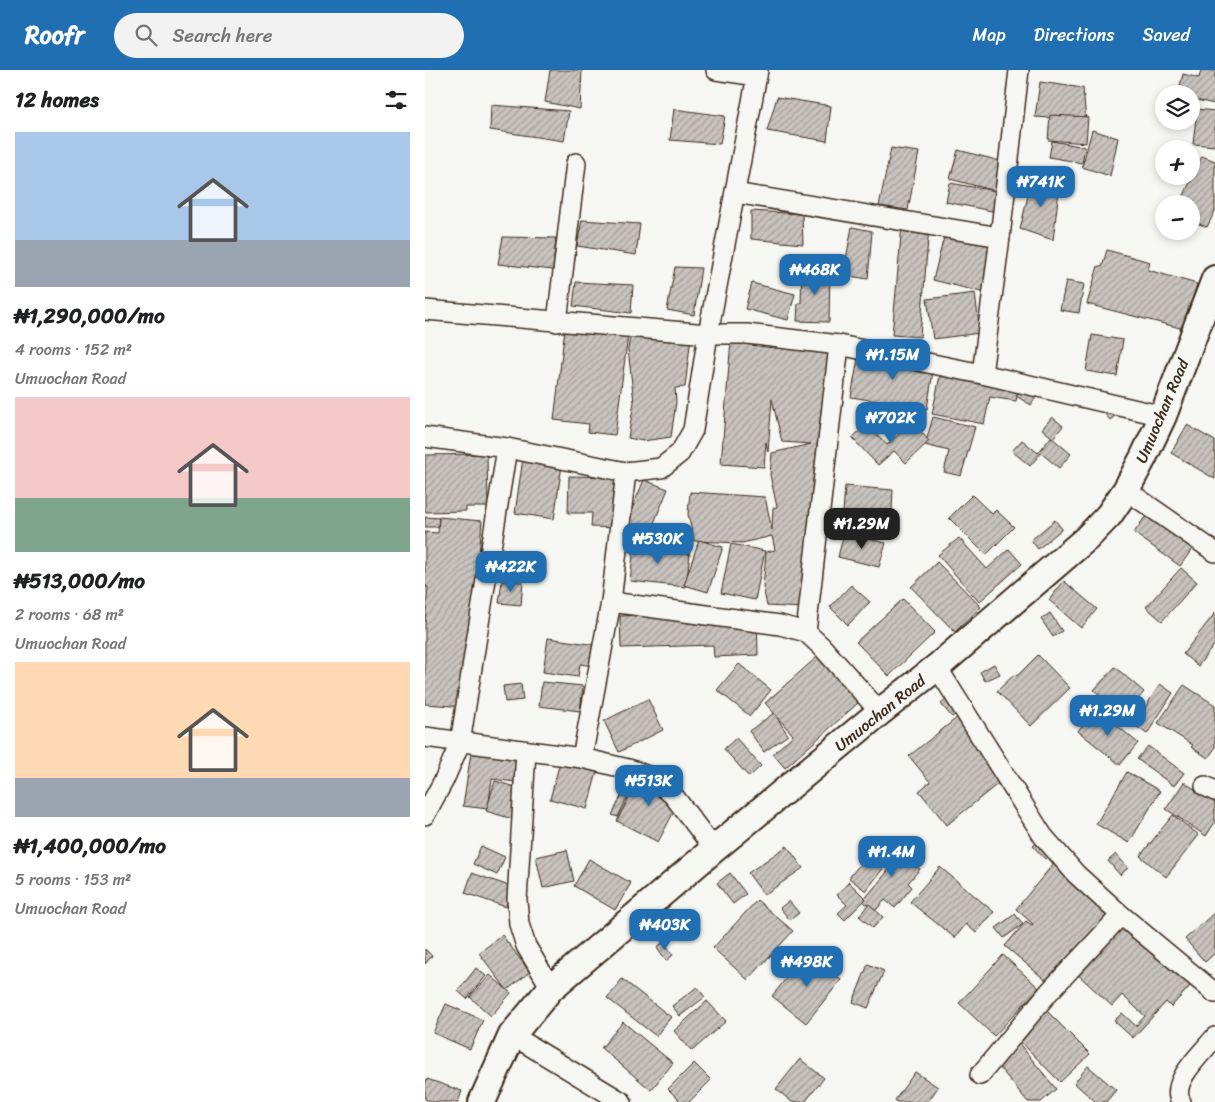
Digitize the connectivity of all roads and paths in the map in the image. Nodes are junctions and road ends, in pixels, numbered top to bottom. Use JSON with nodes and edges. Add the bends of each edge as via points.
{"nodes":[{"id":1,"x":716,"y":70,"type":"edge"},
{"id":2,"x":1019,"y":70,"type":"edge"},
{"id":3,"x":758,"y":73,"type":"edge"},
{"id":4,"x":576,"y":163,"type":"dead end"},
{"id":5,"x":735,"y":193,"type":"junction"},
{"id":6,"x":1000,"y":237,"type":"junction"},
{"id":7,"x":1214,"y":286,"type":"edge"},
{"id":8,"x":425,"y":310,"type":"edge"},
{"id":9,"x":557,"y":322,"type":"junction"},
{"id":10,"x":708,"y":334,"type":"junction"},
{"id":11,"x":839,"y":345,"type":"junction"},
{"id":12,"x":982,"y":374,"type":"junction"},
{"id":13,"x":1163,"y":416,"type":"junction"},
{"id":14,"x":425,"y":437,"type":"edge"},
{"id":15,"x":507,"y":448,"type":"junction"},
{"id":16,"x":625,"y":472,"type":"junction"},
{"id":17,"x":1126,"y":490,"type":"junction"},
{"id":18,"x":1215,"y":552,"type":"edge"},
{"id":19,"x":611,"y":602,"type":"junction"},
{"id":20,"x":806,"y":632,"type":"junction"},
{"id":21,"x":937,"y":667,"type":"junction"},
{"id":22,"x":880,"y":712,"type":"junction"},
{"id":23,"x":425,"y":737,"type":"edge"},
{"id":24,"x":460,"y":742,"type":"junction"},
{"id":25,"x":526,"y":751,"type":"junction"},
{"id":26,"x":582,"y":758,"type":"junction"},
{"id":27,"x":425,"y":815,"type":"edge"},
{"id":28,"x":714,"y":849,"type":"junction"},
{"id":29,"x":1121,"y":915,"type":"junction"},
{"id":30,"x":551,"y":988,"type":"junction"},
{"id":31,"x":1215,"y":993,"type":"edge"},
{"id":32,"x":512,"y":1035,"type":"junction"},
{"id":33,"x":1215,"y":1036,"type":"edge"},
{"id":34,"x":980,"y":1075,"type":"dead end"},
{"id":35,"x":482,"y":1102,"type":"edge"},
{"id":36,"x":622,"y":1102,"type":"edge"},
{"id":37,"x":1181,"y":1102,"type":"edge"}],
"edges":[{"from":1,"to":3,"type":"street"},
{"from":2,"to":6,"type":"street"},
{"from":3,"to":5,"type":"street"},
{"from":4,"to":9,"type":"street"},
{"from":5,"to":6,"type":"street"},
{"from":5,"to":10,"type":"street"},
{"from":6,"to":12,"type":"street"},
{"from":7,"to":13,"type":"street","name":"Umuochan Road"},
{"from":8,"to":9,"type":"street"},
{"from":9,"to":10,"type":"street"},
{"from":10,"to":11,"type":"street","via":[[747,334]]},
{"from":10,"to":16,"type":"street","via":[[693,430],[680,454],[661,468]]},
{"from":11,"to":12,"type":"street"},
{"from":11,"to":20,"type":"street"},
{"from":12,"to":13,"type":"street"},
{"from":13,"to":17,"type":"street","name":"Umuochan Road"},
{"from":14,"to":15,"type":"street"},
{"from":15,"to":16,"type":"street"},
{"from":15,"to":24,"type":"street"},
{"from":16,"to":19,"type":"street"},
{"from":17,"to":18,"type":"street"},
{"from":17,"to":21,"type":"street","name":"Umuochan Road","via":[[1109,515],[1087,538]]},
{"from":19,"to":20,"type":"street","via":[[780,625]]},
{"from":19,"to":26,"type":"street"},
{"from":20,"to":22,"type":"street"},
{"from":21,"to":22,"type":"street","name":"Umuochan Road"},
{"from":21,"to":29,"type":"street","via":[[1043,836],[1076,874]]},
{"from":22,"to":28,"type":"street","name":"Umuochan Road"},
{"from":23,"to":24,"type":"street"},
{"from":24,"to":25,"type":"street"},
{"from":24,"to":27,"type":"street"},
{"from":25,"to":26,"type":"street"},
{"from":25,"to":30,"type":"street","via":[[517,900],[519,924],[525,946]]},
{"from":26,"to":28,"type":"street","via":[[653,778],[673,795]]},
{"from":28,"to":30,"type":"street","name":"Umuochan Road"},
{"from":29,"to":31,"type":"street"},
{"from":29,"to":34,"type":"street","via":[[1049,992]]},
{"from":30,"to":32,"type":"street","name":"Umuochan Road"},
{"from":32,"to":35,"type":"street","name":"Umuochan Road"},
{"from":32,"to":36,"type":"street"},
{"from":33,"to":37,"type":"street","via":[[1181,1079],[1177,1092]]}]}
